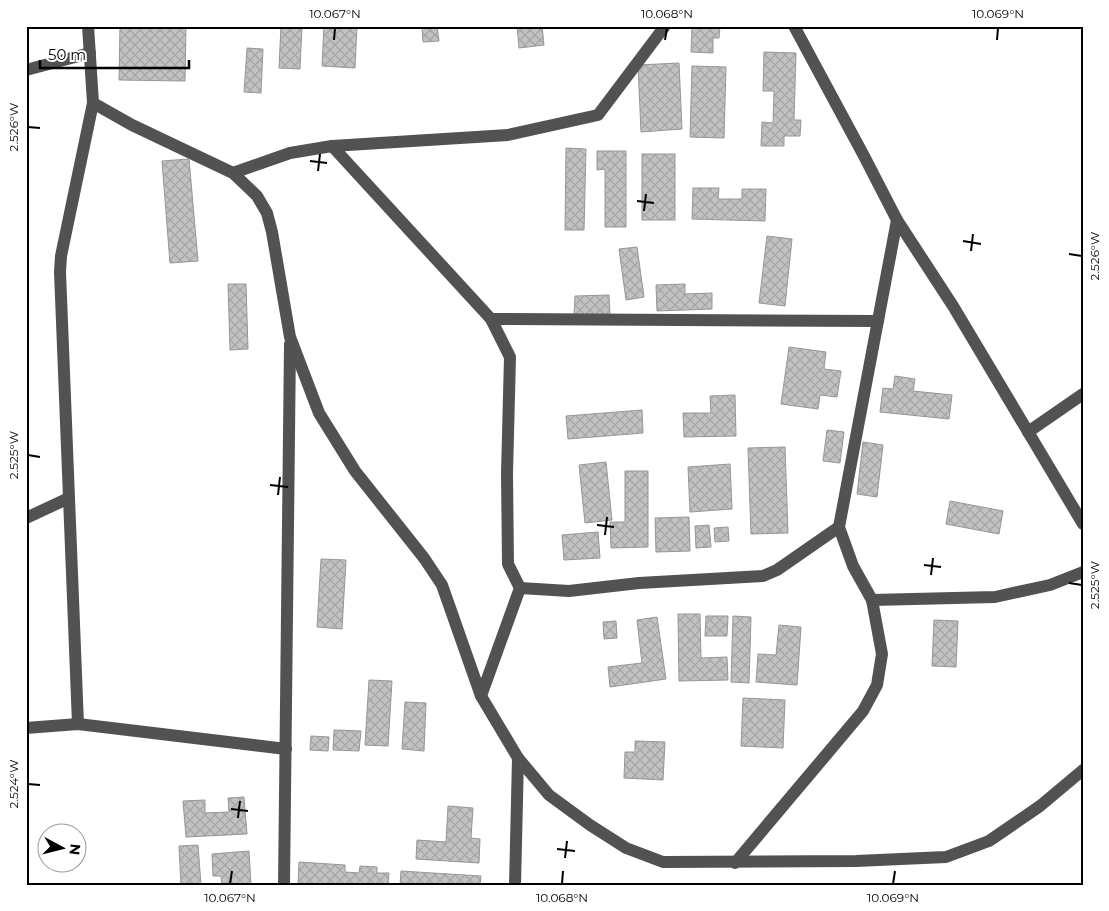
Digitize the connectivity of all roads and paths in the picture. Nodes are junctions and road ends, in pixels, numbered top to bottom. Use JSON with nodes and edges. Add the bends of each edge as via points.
{"nodes":[{"id":1,"x":88,"y":26,"type":"edge"},
{"id":2,"x":665,"y":26,"type":"edge"},
{"id":3,"x":794,"y":26,"type":"edge"},
{"id":4,"x":90,"y":53,"type":"junction"},
{"id":5,"x":26,"y":70,"type":"edge"},
{"id":6,"x":93,"y":103,"type":"junction"},
{"id":7,"x":332,"y":146,"type":"junction"},
{"id":8,"x":233,"y":173,"type":"junction"},
{"id":9,"x":897,"y":220,"type":"junction"},
{"id":10,"x":492,"y":319,"type":"junction"},
{"id":11,"x":878,"y":321,"type":"junction"},
{"id":12,"x":290,"y":337,"type":"junction"},
{"id":13,"x":1083,"y":394,"type":"edge"},
{"id":14,"x":1028,"y":432,"type":"junction"},
{"id":15,"x":69,"y":498,"type":"junction"},
{"id":16,"x":26,"y":518,"type":"edge"},
{"id":17,"x":1083,"y":524,"type":"edge"},
{"id":18,"x":839,"y":527,"type":"junction"},
{"id":19,"x":1083,"y":572,"type":"edge"},
{"id":20,"x":520,"y":588,"type":"junction"},
{"id":21,"x":872,"y":600,"type":"junction"},
{"id":22,"x":481,"y":696,"type":"junction"},
{"id":23,"x":78,"y":724,"type":"junction"},
{"id":24,"x":26,"y":728,"type":"edge"},
{"id":25,"x":286,"y":749,"type":"junction"},
{"id":26,"x":518,"y":758,"type":"junction"},
{"id":27,"x":1083,"y":770,"type":"edge"},
{"id":28,"x":735,"y":863,"type":"junction"},
{"id":29,"x":284,"y":885,"type":"edge"},
{"id":30,"x":515,"y":885,"type":"edge"}],
"edges":[{"from":1,"to":4,"type":"street"},
{"from":2,"to":7,"type":"street","via":[[598,115],[508,134]]},
{"from":3,"to":9,"type":"street"},
{"from":4,"to":5,"type":"street"},
{"from":4,"to":6,"type":"street"},
{"from":6,"to":8,"type":"street"},
{"from":6,"to":15,"type":"street","via":[[61,256]]},
{"from":7,"to":8,"type":"street","via":[[290,152]]},
{"from":7,"to":10,"type":"street"},
{"from":8,"to":12,"type":"street","via":[[257,196],[267,213]]},
{"from":9,"to":11,"type":"street"},
{"from":9,"to":14,"type":"street"},
{"from":10,"to":11,"type":"street"},
{"from":10,"to":20,"type":"street","via":[[510,357],[508,564]]},
{"from":11,"to":18,"type":"street"},
{"from":12,"to":22,"type":"street","via":[[319,413],[356,471],[442,585]]},
{"from":12,"to":25,"type":"street"},
{"from":13,"to":14,"type":"street"},
{"from":14,"to":17,"type":"street"},
{"from":15,"to":16,"type":"street"},
{"from":15,"to":23,"type":"street"},
{"from":18,"to":20,"type":"street","via":[[777,570],[763,576],[639,583],[569,591]]},
{"from":18,"to":21,"type":"street","via":[[853,566]]},
{"from":19,"to":21,"type":"street","via":[[1050,585],[995,596]]},
{"from":20,"to":22,"type":"street"},
{"from":21,"to":28,"type":"street","via":[[882,654],[877,685],[863,711]]},
{"from":22,"to":26,"type":"street"},
{"from":23,"to":24,"type":"street"},
{"from":23,"to":25,"type":"street"},
{"from":25,"to":29,"type":"street"},
{"from":26,"to":28,"type":"street","via":[[549,795],[626,848],[663,862]]},
{"from":26,"to":30,"type":"street"},
{"from":27,"to":28,"type":"street","via":[[1040,806],[989,841],[946,857]]}]}
